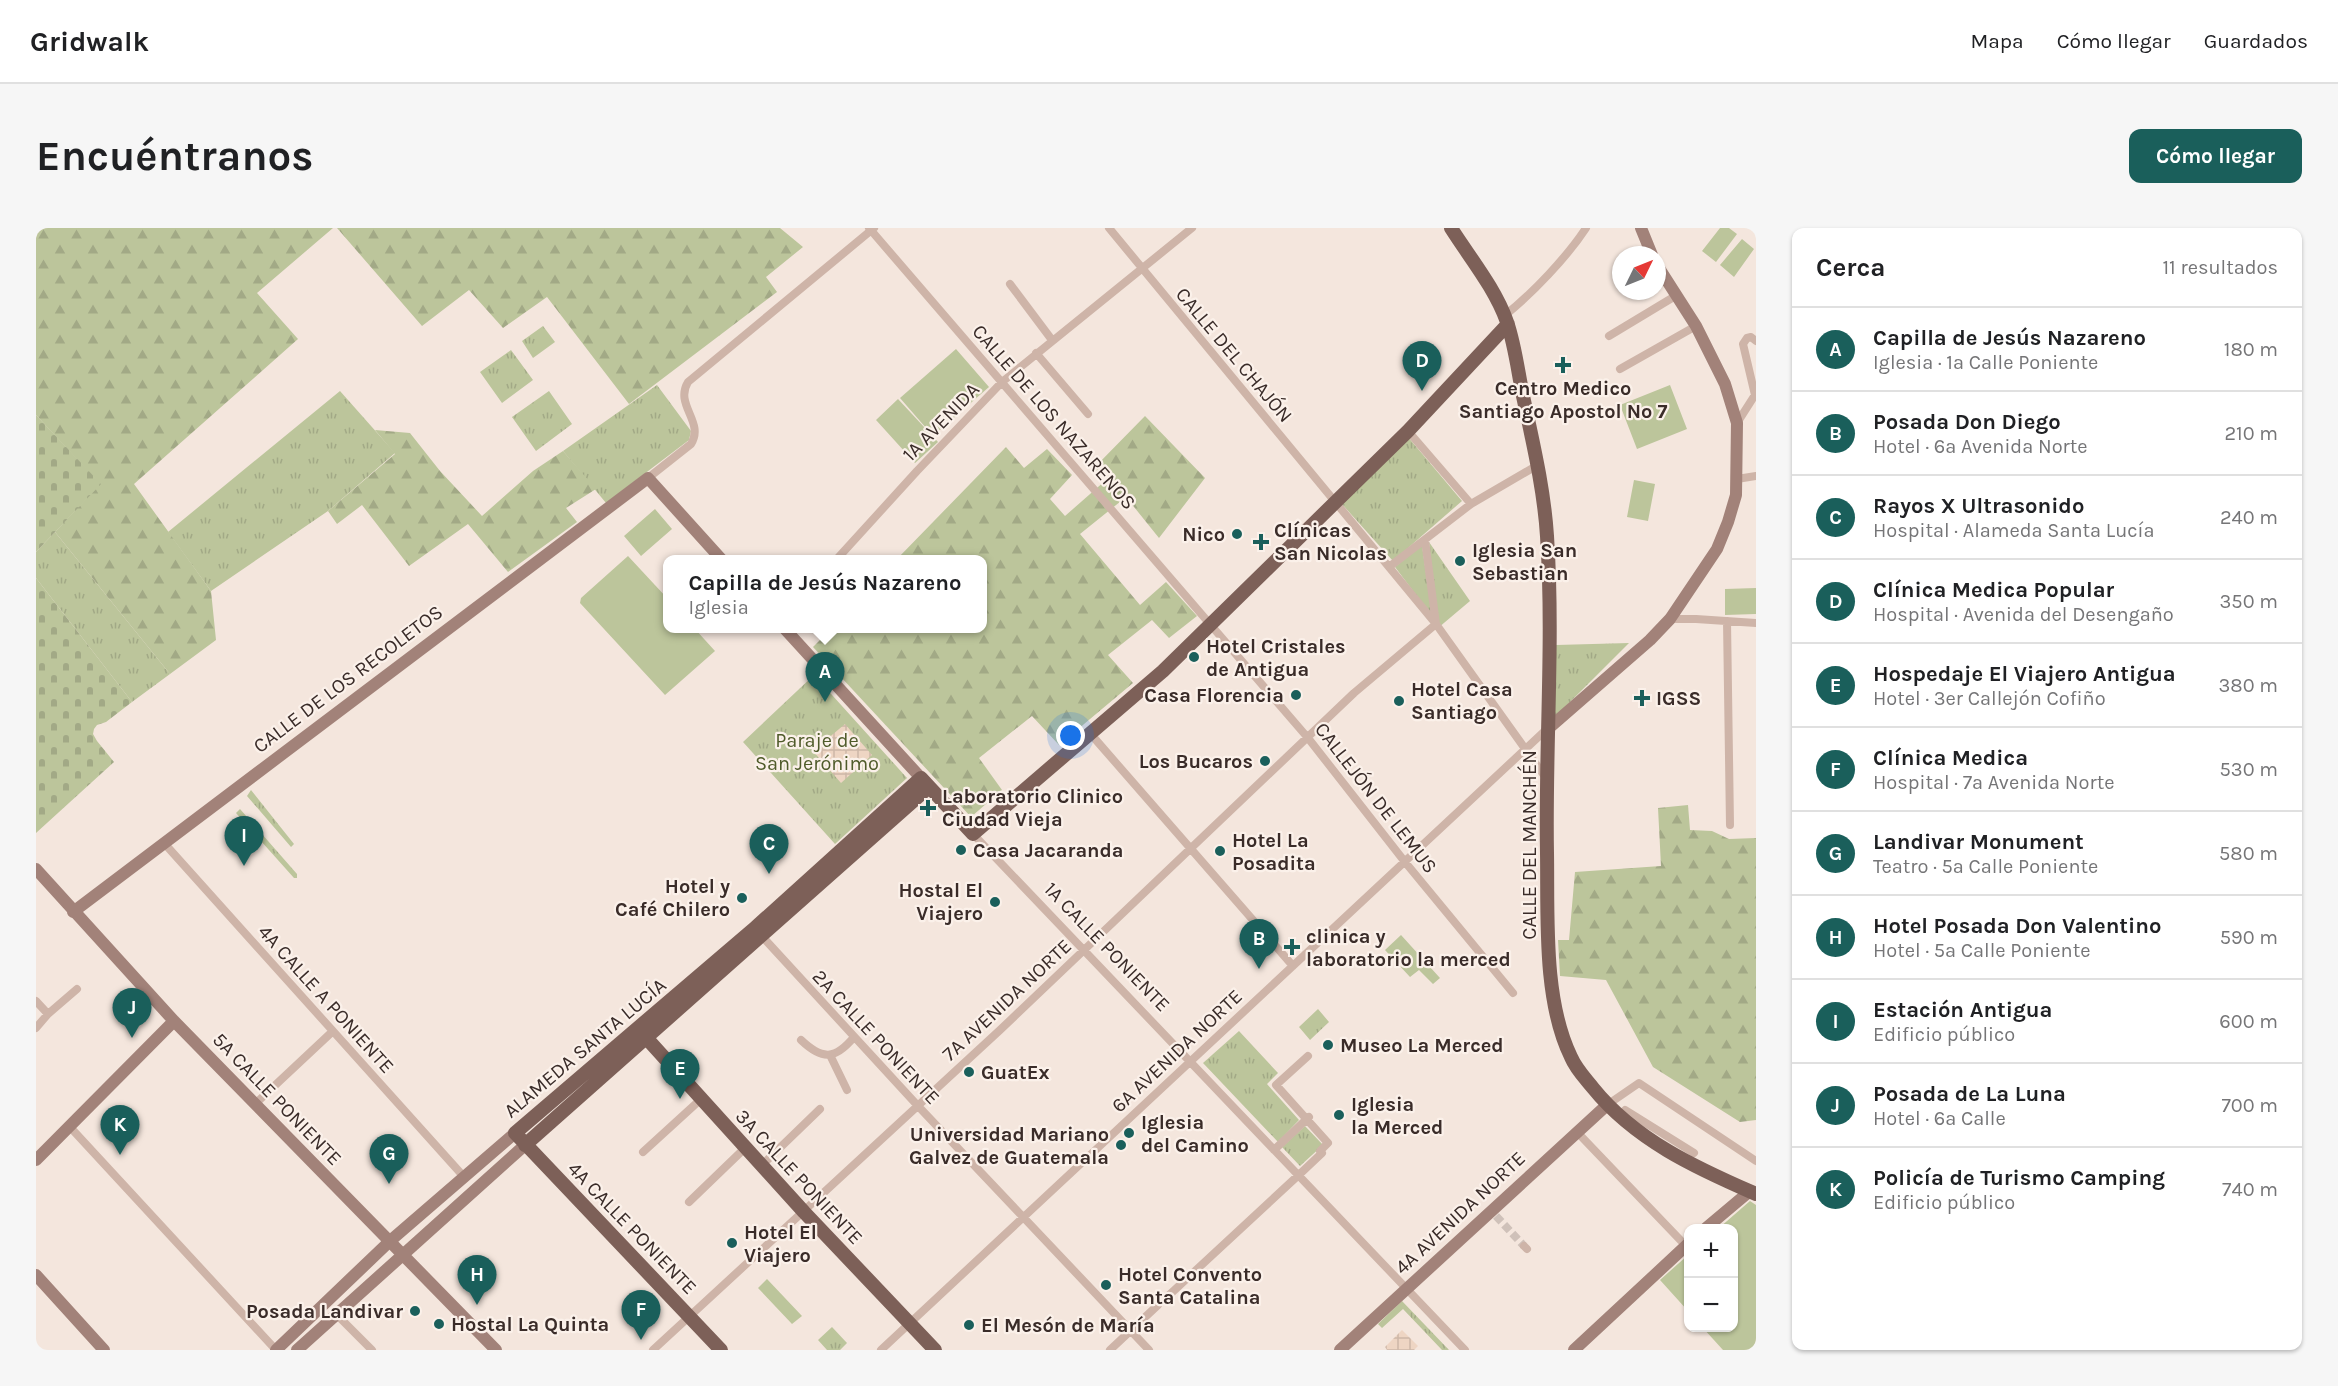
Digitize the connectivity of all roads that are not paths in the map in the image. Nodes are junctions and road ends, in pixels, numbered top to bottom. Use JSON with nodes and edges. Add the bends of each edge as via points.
{"nodes":[{"id":1,"x":1108,"y":228,"type":"edge"},
{"id":2,"x":1192,"y":228,"type":"edge"},
{"id":3,"x":1451,"y":228,"type":"edge"},
{"id":4,"x":1586,"y":228,"type":"edge"},
{"id":5,"x":1641,"y":228,"type":"edge"},
{"id":6,"x":872,"y":229,"type":"edge"},
{"id":7,"x":1648,"y":246,"type":"edge"},
{"id":8,"x":1142,"y":269,"type":"junction"},
{"id":9,"x":1666,"y":278,"type":"edge"},
{"id":10,"x":1010,"y":284,"type":"dead end"},
{"id":11,"x":1677,"y":295,"type":"junction"},
{"id":12,"x":1506,"y":320,"type":"junction"},
{"id":13,"x":1696,"y":326,"type":"junction"},
{"id":14,"x":1609,"y":336,"type":"dead end"},
{"id":15,"x":1053,"y":340,"type":"junction"},
{"id":16,"x":1756,"y":341,"type":"edge"},
{"id":17,"x":1036,"y":353,"type":"junction"},
{"id":18,"x":1620,"y":369,"type":"dead end"},
{"id":19,"x":1002,"y":382,"type":"junction"},
{"id":20,"x":1088,"y":414,"type":"dead end"},
{"id":21,"x":1737,"y":423,"type":"junction"},
{"id":22,"x":1408,"y":431,"type":"junction"},
{"id":23,"x":1538,"y":465,"type":"junction"},
{"id":24,"x":1756,"y":476,"type":"edge"},
{"id":25,"x":648,"y":478,"type":"junction"},
{"id":26,"x":1737,"y":479,"type":"junction"},
{"id":27,"x":1335,"y":503,"type":"junction"},
{"id":28,"x":1471,"y":504,"type":"junction"},
{"id":29,"x":1425,"y":540,"type":"junction"},
{"id":30,"x":717,"y":555,"type":"edge"},
{"id":31,"x":841,"y":555,"type":"edge"},
{"id":32,"x":1389,"y":567,"type":"junction"},
{"id":33,"x":1670,"y":619,"type":"junction"},
{"id":34,"x":1727,"y":621,"type":"junction"},
{"id":35,"x":1756,"y":623,"type":"edge"},
{"id":36,"x":1436,"y":624,"type":"junction"},
{"id":37,"x":1212,"y":625,"type":"junction"},
{"id":38,"x":789,"y":633,"type":"edge"},
{"id":39,"x":1549,"y":728,"type":"junction"},
{"id":40,"x":1089,"y":732,"type":"junction"},
{"id":41,"x":1308,"y":738,"type":"junction"},
{"id":42,"x":1526,"y":750,"type":"junction"},
{"id":43,"x":1546,"y":778,"type":"junction"},
{"id":44,"x":925,"y":783,"type":"junction"},
{"id":45,"x":1730,"y":825,"type":"dead end"},
{"id":46,"x":973,"y":834,"type":"junction"},
{"id":47,"x":164,"y":843,"type":"junction"},
{"id":48,"x":1190,"y":849,"type":"junction"},
{"id":49,"x":1405,"y":862,"type":"junction"},
{"id":50,"x":36,"y":870,"type":"edge"},
{"id":51,"x":73,"y":912,"type":"junction"},
{"id":52,"x":759,"y":932,"type":"junction"},
{"id":53,"x":1083,"y":950,"type":"junction"},
{"id":54,"x":1293,"y":966,"type":"junction"},
{"id":55,"x":78,"y":989,"type":"dead end"},
{"id":56,"x":1513,"y":993,"type":"dead end"},
{"id":57,"x":36,"y":1001,"type":"edge"},
{"id":58,"x":48,"y":1014,"type":"junction"},
{"id":59,"x":174,"y":1021,"type":"junction"},
{"id":60,"x":36,"y":1028,"type":"edge"},
{"id":61,"x":333,"y":1031,"type":"junction"},
{"id":62,"x":642,"y":1033,"type":"junction"},
{"id":63,"x":854,"y":1037,"type":"junction"},
{"id":64,"x":801,"y":1040,"type":"dead end"},
{"id":65,"x":830,"y":1055,"type":"junction"},
{"id":66,"x":1308,"y":1056,"type":"dead end"},
{"id":67,"x":1190,"y":1062,"type":"junction"},
{"id":68,"x":847,"y":1090,"type":"dead end"},
{"id":69,"x":700,"y":1100,"type":"junction"},
{"id":70,"x":1611,"y":1102,"type":"junction"},
{"id":71,"x":255,"y":1104,"type":"junction"},
{"id":72,"x":918,"y":1106,"type":"junction"},
{"id":73,"x":820,"y":1109,"type":"dead end"},
{"id":74,"x":1622,"y":1114,"type":"junction"},
{"id":75,"x":1308,"y":1118,"type":"junction"},
{"id":76,"x":70,"y":1126,"type":"junction"},
{"id":77,"x":1577,"y":1132,"type":"junction"},
{"id":78,"x":515,"y":1133,"type":"junction"},
{"id":79,"x":525,"y":1145,"type":"junction"},
{"id":80,"x":745,"y":1148,"type":"junction"},
{"id":81,"x":1274,"y":1150,"type":"junction"},
{"id":82,"x":643,"y":1152,"type":"dead end"},
{"id":83,"x":1694,"y":1153,"type":"dead end"},
{"id":84,"x":36,"y":1160,"type":"edge"},
{"id":85,"x":1756,"y":1161,"type":"edge"},
{"id":86,"x":761,"y":1166,"type":"junction"},
{"id":87,"x":1298,"y":1175,"type":"junction"},
{"id":88,"x":465,"y":1178,"type":"junction"},
{"id":89,"x":1754,"y":1190,"type":"edge"},
{"id":90,"x":689,"y":1202,"type":"dead end"},
{"id":91,"x":804,"y":1212,"type":"junction"},
{"id":92,"x":1023,"y":1218,"type":"junction"},
{"id":93,"x":1711,"y":1224,"type":"edge"},
{"id":94,"x":390,"y":1241,"type":"junction"},
{"id":95,"x":1684,"y":1242,"type":"edge"},
{"id":96,"x":1684,"y":1248,"type":"edge"},
{"id":97,"x":402,"y":1254,"type":"junction"},
{"id":98,"x":36,"y":1275,"type":"edge"},
{"id":99,"x":1406,"y":1289,"type":"junction"},
{"id":100,"x":1167,"y":1297,"type":"dead end"},
{"id":101,"x":1158,"y":1305,"type":"dead end"},
{"id":102,"x":335,"y":1313,"type":"junction"},
{"id":103,"x":311,"y":1317,"type":"junction"},
{"id":104,"x":689,"y":1317,"type":"junction"},
{"id":105,"x":910,"y":1323,"type":"junction"},
{"id":106,"x":321,"y":1327,"type":"junction"},
{"id":107,"x":1130,"y":1331,"type":"junction"},
{"id":108,"x":104,"y":1350,"type":"edge"},
{"id":109,"x":276,"y":1350,"type":"edge"},
{"id":110,"x":297,"y":1350,"type":"edge"},
{"id":111,"x":372,"y":1350,"type":"edge"},
{"id":112,"x":496,"y":1350,"type":"edge"},
{"id":113,"x":654,"y":1350,"type":"edge"},
{"id":114,"x":721,"y":1350,"type":"edge"},
{"id":115,"x":881,"y":1350,"type":"edge"},
{"id":116,"x":935,"y":1350,"type":"edge"},
{"id":117,"x":1110,"y":1350,"type":"edge"},
{"id":118,"x":1149,"y":1350,"type":"edge"},
{"id":119,"x":1340,"y":1350,"type":"edge"},
{"id":120,"x":1465,"y":1350,"type":"edge"},
{"id":121,"x":1574,"y":1350,"type":"edge"}],
"edges":[{"from":1,"to":8,"type":"street","name":"CALLE DEL CHAJÓN"},
{"from":2,"to":8,"type":"street","name":"1A AVENIDA"},
{"from":3,"to":12,"type":"main road"},
{"from":4,"to":12,"type":"street"},
{"from":5,"to":7,"type":"street"},
{"from":6,"to":19,"type":"street","name":"CALLE DE LOS NAZARENOS"},
{"from":6,"to":25,"type":"street","via":[[688,382],[683,399],[695,426],[695,437]]},
{"from":8,"to":15,"type":"street","name":"1A AVENIDA"},
{"from":8,"to":27,"type":"street","name":"CALLE DEL CHAJÓN"},
{"from":9,"to":11,"type":"street","name":"CALLE DEL MANCHÉN"},
{"from":10,"to":15,"type":"street"},
{"from":11,"to":13,"type":"street","name":"CALLE DEL MANCHÉN"},
{"from":11,"to":14,"type":"street"},
{"from":12,"to":22,"type":"main road"},
{"from":12,"to":23,"type":"main road"},
{"from":13,"to":18,"type":"street"},
{"from":13,"to":21,"type":"street","name":"CALLE DEL MANCHÉN","via":[[1725,384]]},
{"from":15,"to":17,"type":"street","name":"1A AVENIDA"},
{"from":16,"to":21,"type":"street","via":[[1747,338],[1743,344],[1755,395]]},
{"from":17,"to":19,"type":"street","name":"1A AVENIDA"},
{"from":17,"to":20,"type":"street"},
{"from":19,"to":31,"type":"street","name":"1A AVENIDA"},
{"from":19,"to":37,"type":"street","name":"CALLE DE LOS NAZARENOS"},
{"from":21,"to":26,"type":"street","name":"CALLE DEL MANCHÉN"},
{"from":22,"to":27,"type":"main road"},
{"from":22,"to":28,"type":"street"},
{"from":23,"to":28,"type":"street"},
{"from":23,"to":39,"type":"main road","via":[[1547,538]]},
{"from":24,"to":26,"type":"street"},
{"from":25,"to":30,"type":"street"},
{"from":25,"to":47,"type":"street","name":"CALLE DE LOS RECOLETOS"},
{"from":26,"to":33,"type":"street","name":"CALLE DEL MANCHÉN","via":[[1732,508],[1717,549]]},
{"from":27,"to":32,"type":"street","name":"CALLE DEL CHAJÓN"},
{"from":27,"to":37,"type":"main road"},
{"from":28,"to":29,"type":"street"},
{"from":29,"to":32,"type":"street"},
{"from":29,"to":36,"type":"street"},
{"from":32,"to":36,"type":"street","name":"CALLE DEL CHAJÓN"},
{"from":33,"to":34,"type":"street"},
{"from":33,"to":39,"type":"street","name":"CALLE DEL MANCHÉN"},
{"from":34,"to":35,"type":"street"},
{"from":34,"to":45,"type":"street"},
{"from":36,"to":41,"type":"street","name":"7A AVENIDA NORTE","via":[[1354,693]]},
{"from":36,"to":42,"type":"street","name":"CALLE DEL CHAJÓN"},
{"from":37,"to":40,"type":"main road"},
{"from":37,"to":41,"type":"street","name":"CALLEJÓN DE LEMUS"},
{"from":38,"to":44,"type":"street","name":"1A CALLE PONIENTE"},
{"from":39,"to":42,"type":"street","name":"6A AVENIDA NORTE"},
{"from":39,"to":43,"type":"main road","name":"CALLE DEL MANCHÉN"},
{"from":40,"to":46,"type":"main road"},
{"from":40,"to":48,"type":"street"},
{"from":41,"to":48,"type":"street","name":"7A AVENIDA NORTE"},
{"from":41,"to":49,"type":"street","name":"CALLEJÓN DE LEMUS"},
{"from":42,"to":43,"type":"street","name":"CALLE DEL CHAJÓN"},
{"from":42,"to":49,"type":"street","name":"6A AVENIDA NORTE"},
{"from":43,"to":70,"type":"main road","name":"CALLE DEL MANCHÉN","via":[[1548,916],[1552,993],[1558,1025],[1571,1059]]},
{"from":44,"to":46,"type":"main road","name":"1A CALLE PONIENTE"},
{"from":44,"to":52,"type":"main road","name":"ALAMEDA SANTA LUCÍA"},
{"from":46,"to":53,"type":"street","name":"1A CALLE PONIENTE"},
{"from":47,"to":51,"type":"street","name":"CALLE DE LOS RECOLETOS"},
{"from":47,"to":61,"type":"street","name":"4A CALLE A PONIENTE"},
{"from":48,"to":53,"type":"street","name":"7A AVENIDA NORTE"},
{"from":48,"to":54,"type":"street"},
{"from":49,"to":54,"type":"street","name":"6A AVENIDA NORTE"},
{"from":49,"to":56,"type":"street","name":"CALLEJÓN DE LEMUS"},
{"from":50,"to":51,"type":"street","name":"5A CALLE PONIENTE"},
{"from":51,"to":59,"type":"street","name":"5A CALLE PONIENTE"},
{"from":52,"to":62,"type":"main road","name":"ALAMEDA SANTA LUCÍA"},
{"from":52,"to":63,"type":"street","name":"2A CALLE PONIENTE"},
{"from":53,"to":67,"type":"street","name":"1A CALLE PONIENTE"},
{"from":53,"to":72,"type":"street","name":"7A AVENIDA NORTE"},
{"from":54,"to":67,"type":"street","name":"6A AVENIDA NORTE"},
{"from":55,"to":58,"type":"street"},
{"from":57,"to":58,"type":"street"},
{"from":58,"to":60,"type":"street"},
{"from":59,"to":71,"type":"street","name":"5A CALLE PONIENTE"},
{"from":59,"to":76,"type":"street"},
{"from":61,"to":71,"type":"street"},
{"from":61,"to":88,"type":"street","name":"4A CALLE A PONIENTE"},
{"from":62,"to":69,"type":"main road","name":"3A CALLE PONIENTE"},
{"from":62,"to":78,"type":"main road","name":"ALAMEDA SANTA LUCÍA"},
{"from":62,"to":79,"type":"main road","name":"ALAMEDA SANTA LUCÍA"},
{"from":63,"to":65,"type":"street","via":[[844,1049]]},
{"from":63,"to":72,"type":"street","name":"2A CALLE PONIENTE"},
{"from":64,"to":65,"type":"street","via":[[819,1055]]},
{"from":65,"to":68,"type":"street"},
{"from":66,"to":75,"type":"street","via":[[1276,1085]]},
{"from":67,"to":81,"type":"street","name":"1A CALLE PONIENTE"},
{"from":67,"to":92,"type":"street","name":"6A AVENIDA NORTE"},
{"from":69,"to":80,"type":"main road","name":"3A CALLE PONIENTE"},
{"from":69,"to":82,"type":"street"},
{"from":70,"to":74,"type":"main road","name":"CALLE DEL MANCHÉN"},
{"from":70,"to":77,"type":"street","name":"4A AVENIDA NORTE"},
{"from":70,"to":85,"type":"street","via":[[1639,1083]]},
{"from":71,"to":94,"type":"street","name":"5A CALLE PONIENTE"},
{"from":72,"to":91,"type":"street","name":"7A AVENIDA NORTE"},
{"from":72,"to":92,"type":"street","name":"2A CALLE PONIENTE"},
{"from":73,"to":86,"type":"street"},
{"from":74,"to":83,"type":"street"},
{"from":74,"to":89,"type":"main road","name":"CALLE DEL MANCHÉN","via":[[1663,1148]]},
{"from":75,"to":81,"type":"street"},
{"from":75,"to":87,"type":"street","via":[[1328,1143]]},
{"from":76,"to":84,"type":"street"},
{"from":76,"to":109,"type":"street"},
{"from":77,"to":95,"type":"street"},
{"from":77,"to":99,"type":"street","name":"4A AVENIDA NORTE","via":[[1494,1214]]},
{"from":78,"to":79,"type":"main road","name":"4A CALLE PONIENTE"},
{"from":78,"to":88,"type":"street","name":"ALAMEDA SANTA LUCÍA"},
{"from":79,"to":97,"type":"street","name":"ALAMEDA SANTA LUCÍA"},
{"from":79,"to":104,"type":"main road","name":"4A CALLE PONIENTE"},
{"from":80,"to":86,"type":"main road","name":"3A CALLE PONIENTE"},
{"from":80,"to":90,"type":"street"},
{"from":81,"to":87,"type":"street","name":"1A CALLE PONIENTE"},
{"from":86,"to":91,"type":"main road","name":"3A CALLE PONIENTE"},
{"from":87,"to":99,"type":"street","name":"1A CALLE PONIENTE"},
{"from":87,"to":100,"type":"street"},
{"from":88,"to":94,"type":"street","name":"ALAMEDA SANTA LUCÍA"},
{"from":89,"to":93,"type":"street"},
{"from":91,"to":104,"type":"street","name":"7A AVENIDA NORTE"},
{"from":91,"to":105,"type":"main road","name":"3A CALLE PONIENTE"},
{"from":92,"to":105,"type":"street","name":"6A AVENIDA NORTE"},
{"from":92,"to":107,"type":"street","name":"2A CALLE PONIENTE"},
{"from":94,"to":97,"type":"street","name":"5A CALLE PONIENTE"},
{"from":94,"to":103,"type":"street","name":"ALAMEDA SANTA LUCÍA"},
{"from":96,"to":121,"type":"street"},
{"from":97,"to":102,"type":"street","name":"ALAMEDA SANTA LUCÍA"},
{"from":97,"to":112,"type":"street","name":"5A CALLE PONIENTE"},
{"from":98,"to":108,"type":"street"},
{"from":99,"to":119,"type":"street","name":"4A AVENIDA NORTE"},
{"from":99,"to":120,"type":"street","name":"1A CALLE PONIENTE"},
{"from":101,"to":107,"type":"street"},
{"from":102,"to":106,"type":"street","name":"ALAMEDA SANTA LUCÍA"},
{"from":102,"to":111,"type":"street"},
{"from":103,"to":106,"type":"street"},
{"from":103,"to":109,"type":"street","name":"ALAMEDA SANTA LUCÍA"},
{"from":104,"to":113,"type":"street","name":"7A AVENIDA NORTE"},
{"from":104,"to":114,"type":"main road","name":"4A CALLE PONIENTE"},
{"from":105,"to":115,"type":"street","name":"6A AVENIDA NORTE"},
{"from":105,"to":116,"type":"main road","name":"3A CALLE PONIENTE"},
{"from":106,"to":110,"type":"street","name":"ALAMEDA SANTA LUCÍA"},
{"from":107,"to":117,"type":"street"},
{"from":107,"to":118,"type":"street","name":"2A CALLE PONIENTE"}]}
